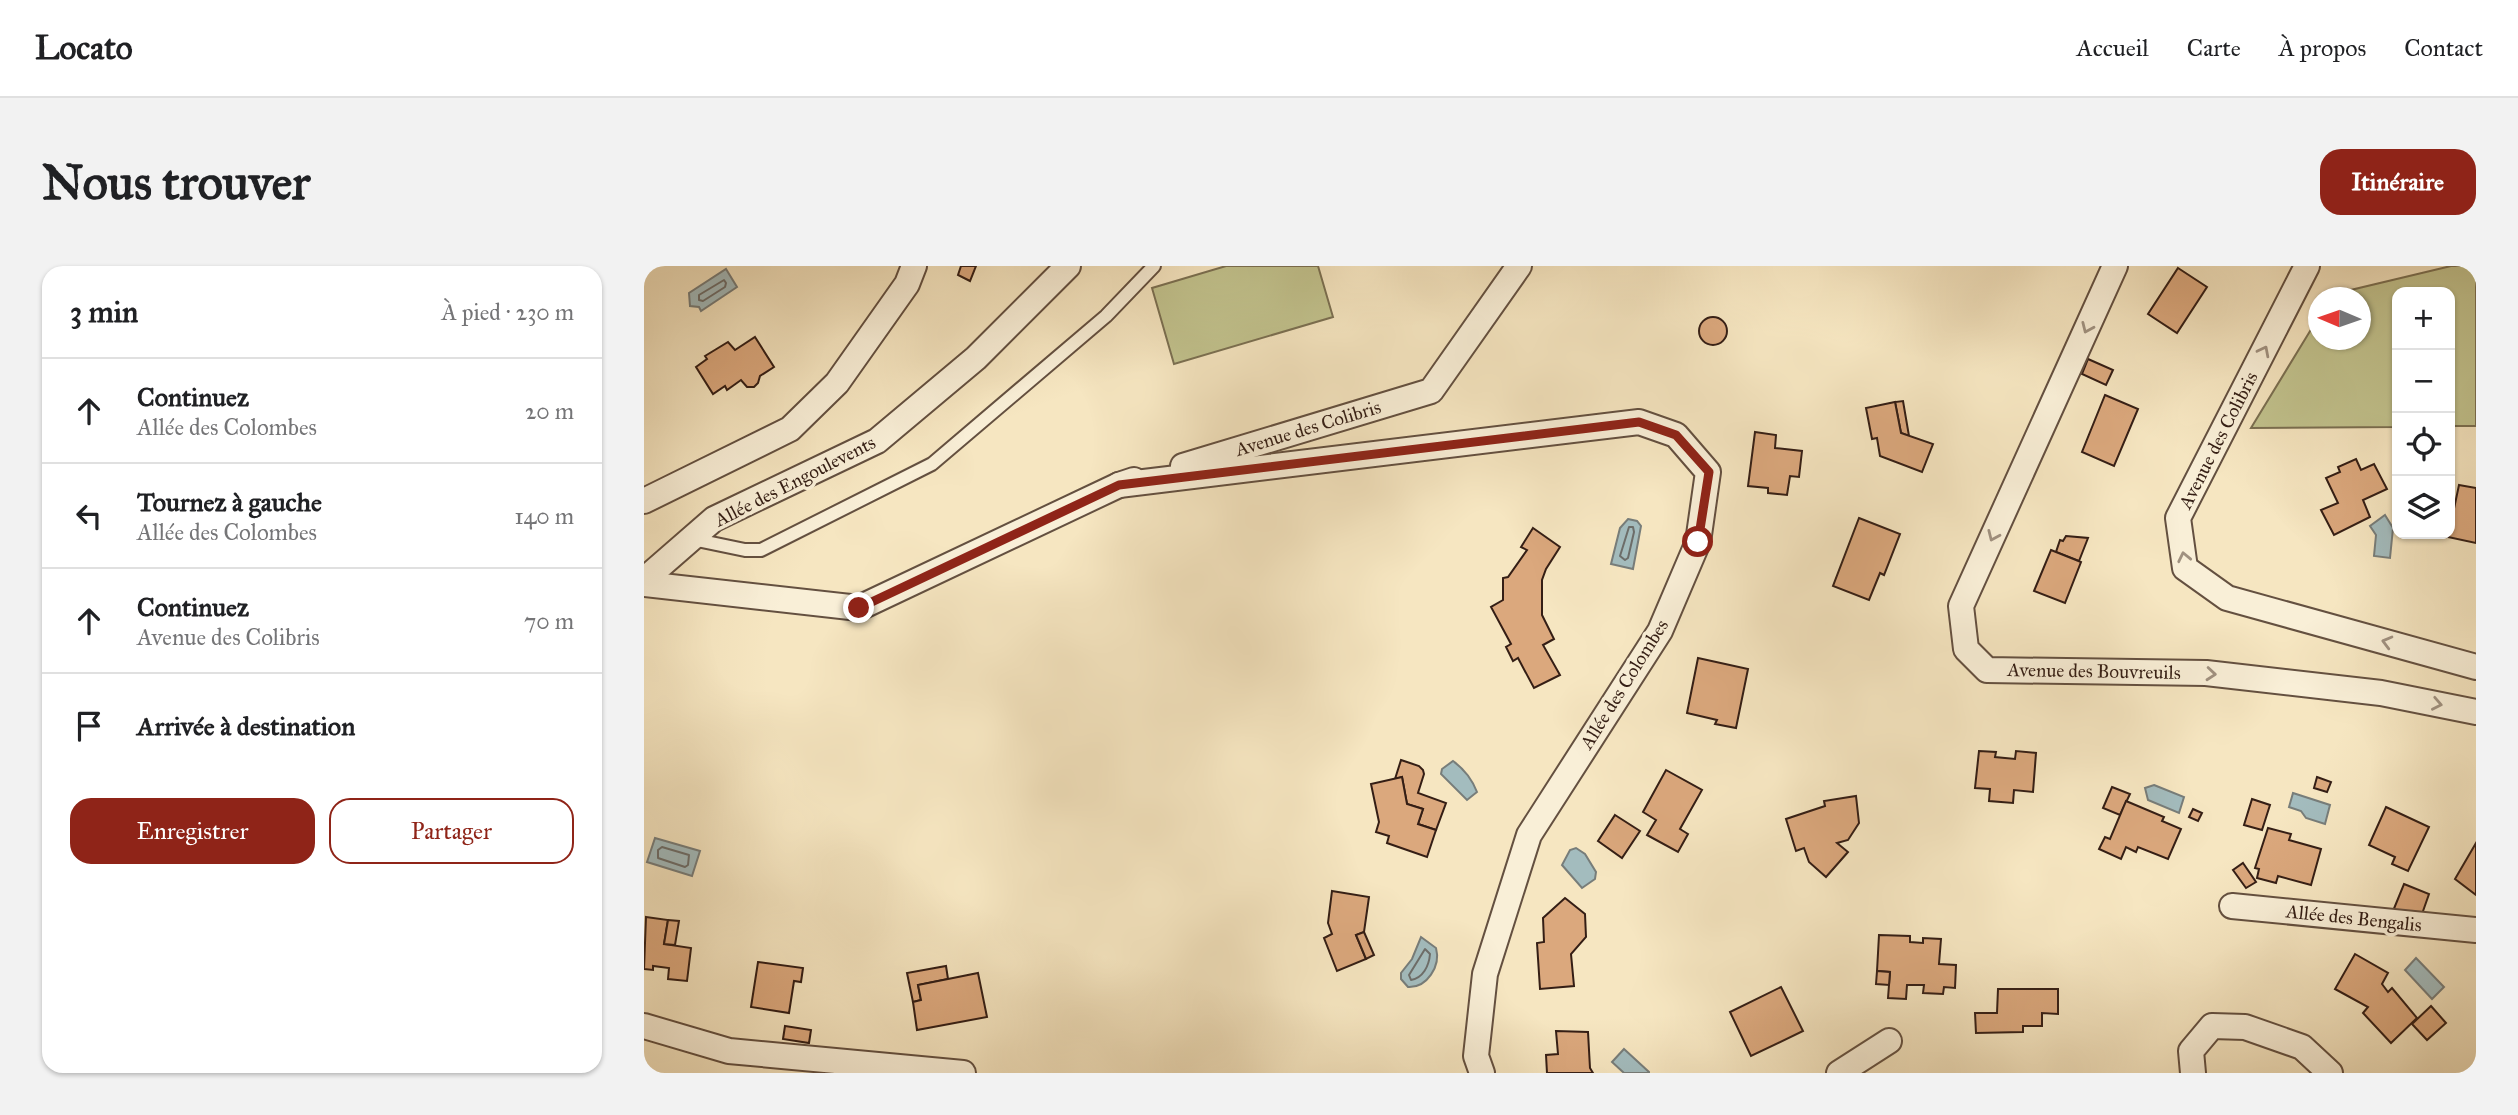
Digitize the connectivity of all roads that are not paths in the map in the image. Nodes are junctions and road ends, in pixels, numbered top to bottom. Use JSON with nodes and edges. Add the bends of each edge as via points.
{"nodes":[{"id":1,"x":914,"y":266,"type":"edge"},
{"id":2,"x":1068,"y":266,"type":"edge"},
{"id":3,"x":1154,"y":266,"type":"edge"},
{"id":4,"x":1519,"y":266,"type":"edge"},
{"id":5,"x":2115,"y":266,"type":"edge"},
{"id":6,"x":2307,"y":266,"type":"edge"},
{"id":7,"x":1119,"y":485,"type":"junction"},
{"id":8,"x":644,"y":501,"type":"edge"},
{"id":9,"x":692,"y":538,"type":"junction"},
{"id":10,"x":644,"y":582,"type":"edge"},
{"id":11,"x":2476,"y":667,"type":"edge"},
{"id":12,"x":2476,"y":712,"type":"edge"},
{"id":13,"x":2232,"y":906,"type":"dead end"},
{"id":14,"x":2476,"y":930,"type":"edge"},
{"id":15,"x":644,"y":1026,"type":"edge"},
{"id":16,"x":1889,"y":1041,"type":"dead end"},
{"id":17,"x":963,"y":1073,"type":"edge"},
{"id":18,"x":1482,"y":1073,"type":"edge"},
{"id":19,"x":1839,"y":1073,"type":"edge"},
{"id":20,"x":2193,"y":1073,"type":"edge"},
{"id":21,"x":2330,"y":1073,"type":"edge"}],
"edges":[{"from":1,"to":8,"type":"street","via":[[907,284],[837,383],[790,429]]},
{"from":2,"to":9,"type":"street","name":"Allée des Engoulevents","via":[[976,358],[877,441],[714,519]]},
{"from":3,"to":9,"type":"lane","via":[[1106,316],[932,464],[761,550]]},
{"from":4,"to":7,"type":"street","name":"Avenue des Colibris","via":[[1431,391]]},
{"from":5,"to":12,"type":"street","name":"Avenue des Bouvreuils","one_way":true,"via":[[1961,606],[1966,649],[1987,670],[2206,673],[2381,693]]},
{"from":11,"to":6,"type":"street","name":"Avenue des Colibris","one_way":true,"via":[[2227,598],[2185,568],[2178,518]]},
{"from":7,"to":10,"type":"street","name":"Avenue des Colibris","via":[[859,608]]},
{"from":7,"to":18,"type":"street","name":"Allée des Colombes","via":[[1639,422],[1676,435],[1709,472],[1698,542],[1660,631],[1529,835],[1485,974],[1476,1056]]},
{"from":9,"to":10,"type":"street","name":"Allée des Engoulevents"},
{"from":13,"to":14,"type":"street","name":"Allée des Bengalis"},
{"from":15,"to":17,"type":"street","via":[[729,1051]]},
{"from":16,"to":19,"type":"street"},
{"from":20,"to":21,"type":"street","via":[[2191,1051],[2212,1026],[2245,1027],[2302,1046]]}]}
